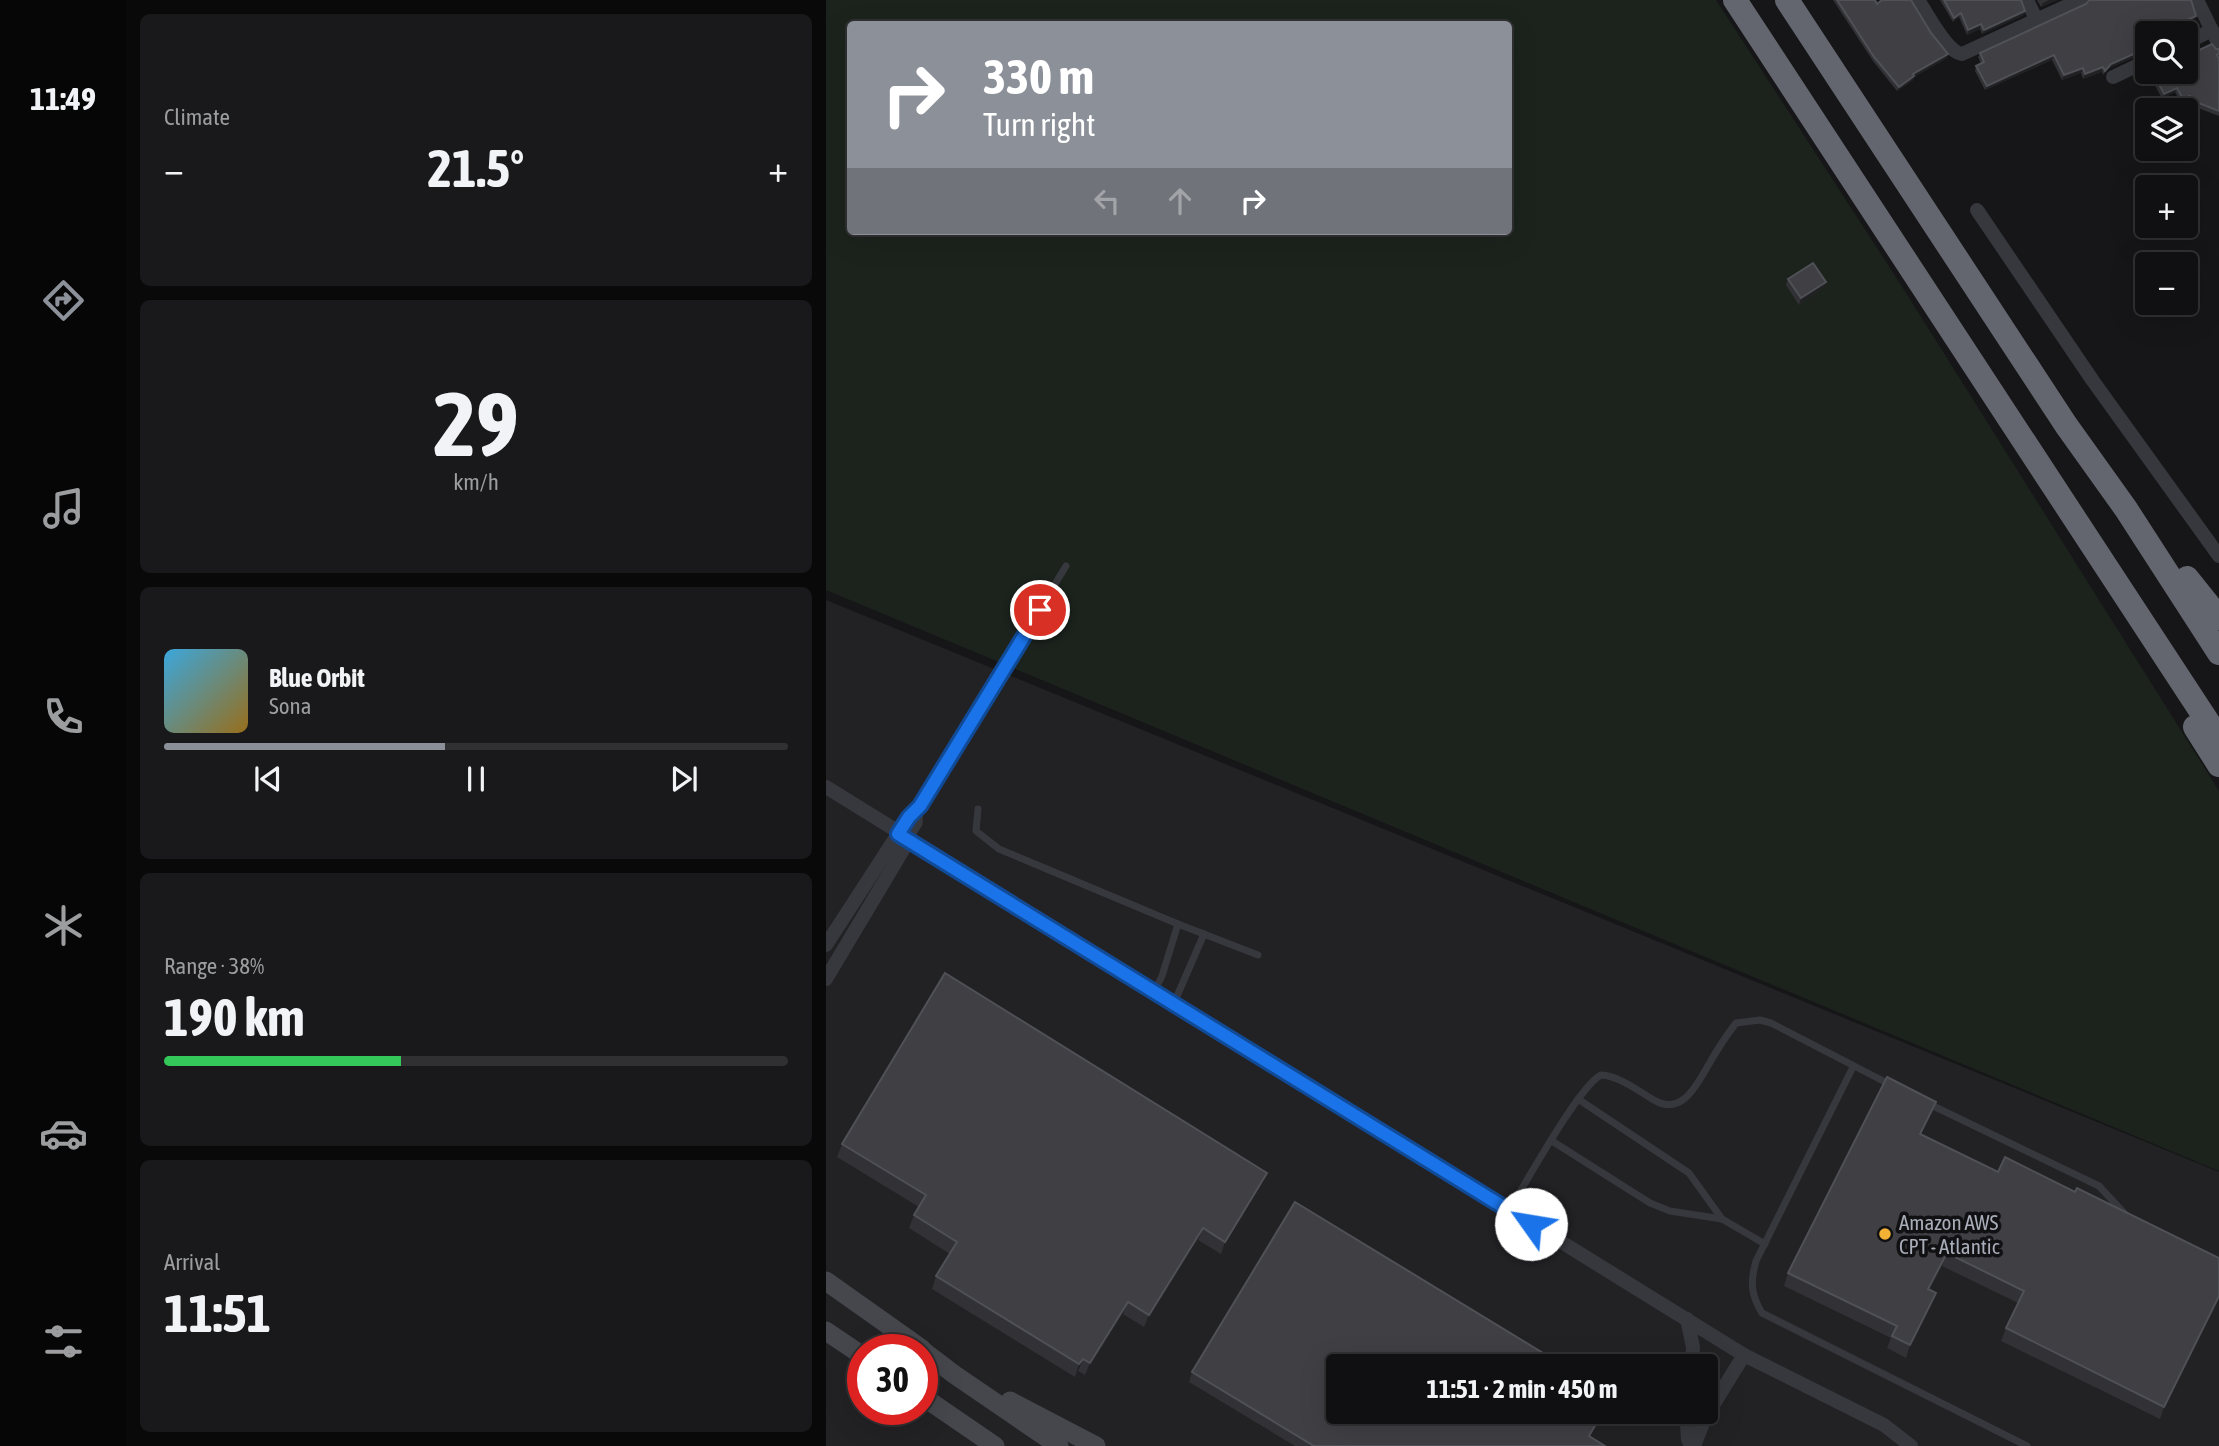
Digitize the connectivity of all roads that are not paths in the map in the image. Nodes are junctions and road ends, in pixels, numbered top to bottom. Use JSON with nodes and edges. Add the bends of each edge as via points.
{"nodes":[{"id":1,"x":1735,"y":0,"type":"edge"},
{"id":2,"x":1787,"y":0,"type":"edge"},
{"id":3,"x":1919,"y":0,"type":"edge"},
{"id":4,"x":2026,"y":0,"type":"edge"},
{"id":5,"x":2080,"y":0,"type":"edge"},
{"id":6,"x":2197,"y":0,"type":"edge"},
{"id":7,"x":2037,"y":21,"type":"junction"},
{"id":8,"x":2212,"y":30,"type":"junction"},
{"id":9,"x":2198,"y":37,"type":"edge"},
{"id":10,"x":2219,"y":45,"type":"edge"},
{"id":11,"x":2135,"y":67,"type":"edge"},
{"id":12,"x":2113,"y":77,"type":"dead end"},
{"id":13,"x":1977,"y":210,"type":"dead end"},
{"id":14,"x":2012,"y":422,"type":"junction"},
{"id":15,"x":2126,"y":509,"type":"junction"},
{"id":16,"x":2219,"y":556,"type":"edge"},
{"id":17,"x":1066,"y":566,"type":"dead end"},
{"id":18,"x":2219,"y":618,"type":"edge"},
{"id":19,"x":2219,"y":653,"type":"edge"},
{"id":20,"x":2219,"y":739,"type":"edge"},
{"id":21,"x":2219,"y":765,"type":"edge"},
{"id":22,"x":826,"y":788,"type":"edge"},
{"id":23,"x":978,"y":809,"type":"dead end"},
{"id":24,"x":904,"y":837,"type":"junction"},
{"id":25,"x":1178,"y":923,"type":"junction"},
{"id":26,"x":1204,"y":934,"type":"junction"},
{"id":27,"x":826,"y":945,"type":"edge"},
{"id":28,"x":1258,"y":955,"type":"dead end"},
{"id":29,"x":826,"y":979,"type":"edge"},
{"id":30,"x":1154,"y":991,"type":"junction"},
{"id":31,"x":1174,"y":1003,"type":"junction"},
{"id":32,"x":1853,"y":1066,"type":"junction"},
{"id":33,"x":1903,"y":1091,"type":"edge"},
{"id":34,"x":1916,"y":1097,"type":"edge"},
{"id":35,"x":1578,"y":1100,"type":"junction"},
{"id":36,"x":1552,"y":1141,"type":"junction"},
{"id":37,"x":1509,"y":1210,"type":"junction"},
{"id":38,"x":2129,"y":1217,"type":"edge"},
{"id":39,"x":1722,"y":1219,"type":"junction"},
{"id":40,"x":1765,"y":1244,"type":"junction"},
{"id":41,"x":826,"y":1281,"type":"edge"},
{"id":42,"x":1687,"y":1319,"type":"junction"},
{"id":43,"x":828,"y":1333,"type":"edge"},
{"id":44,"x":901,"y":1334,"type":"edge"},
{"id":45,"x":847,"y":1345,"type":"edge"},
{"id":46,"x":1693,"y":1354,"type":"edge"},
{"id":47,"x":1744,"y":1354,"type":"junction"},
{"id":48,"x":938,"y":1362,"type":"edge"},
{"id":49,"x":955,"y":1375,"type":"junction"},
{"id":50,"x":938,"y":1407,"type":"edge"},
{"id":51,"x":1687,"y":1424,"type":"edge"},
{"id":52,"x":995,"y":1446,"type":"edge"},
{"id":53,"x":1059,"y":1446,"type":"edge"},
{"id":54,"x":1096,"y":1446,"type":"edge"},
{"id":55,"x":1693,"y":1446,"type":"edge"},
{"id":56,"x":1911,"y":1446,"type":"edge"},
{"id":57,"x":2027,"y":1446,"type":"edge"}],
"edges":[{"from":1,"to":14,"type":"highway"},
{"from":2,"to":15,"type":"highway"},
{"from":3,"to":7,"type":"street","via":[[1957,54],[1969,53]]},
{"from":4,"to":7,"type":"street"},
{"from":5,"to":7,"type":"street"},
{"from":6,"to":8,"type":"street"},
{"from":8,"to":9,"type":"street"},
{"from":8,"to":10,"type":"street"},
{"from":11,"to":12,"type":"street"},
{"from":13,"to":16,"type":"street"},
{"from":14,"to":20,"type":"highway"},
{"from":14,"to":21,"type":"highway","via":[[2011,444]]},
{"from":15,"to":18,"type":"highway"},
{"from":15,"to":19,"type":"highway"},
{"from":17,"to":24,"type":"lane","via":[[920,806],[919,824]]},
{"from":22,"to":24,"type":"street"},
{"from":23,"to":25,"type":"lane","via":[[975,831],[999,849]]},
{"from":24,"to":27,"type":"street"},
{"from":24,"to":29,"type":"street"},
{"from":24,"to":30,"type":"street"},
{"from":25,"to":26,"type":"lane"},
{"from":25,"to":30,"type":"lane"},
{"from":26,"to":28,"type":"lane"},
{"from":26,"to":31,"type":"lane"},
{"from":30,"to":31,"type":"street"},
{"from":31,"to":37,"type":"street"},
{"from":32,"to":33,"type":"lane"},
{"from":32,"to":35,"type":"lane","via":[[1771,1023],[1748,1020],[1736,1023],[1694,1090],[1679,1103],[1660,1104],[1617,1078],[1601,1075]]},
{"from":32,"to":40,"type":"lane"},
{"from":34,"to":38,"type":"lane","via":[[2099,1186]]},
{"from":35,"to":36,"type":"lane"},
{"from":35,"to":39,"type":"lane","via":[[1689,1172]]},
{"from":36,"to":37,"type":"lane"},
{"from":36,"to":39,"type":"lane","via":[[1650,1203]]},
{"from":37,"to":42,"type":"street"},
{"from":39,"to":40,"type":"lane"},
{"from":40,"to":57,"type":"lane","via":[[1752,1277],[1754,1300],[1762,1313]]},
{"from":41,"to":44,"type":"main road"},
{"from":42,"to":46,"type":"street"},
{"from":42,"to":47,"type":"street"},
{"from":43,"to":45,"type":"main road"},
{"from":47,"to":55,"type":"street"},
{"from":47,"to":56,"type":"street","via":[[1884,1425]]},
{"from":48,"to":49,"type":"main road"},
{"from":49,"to":53,"type":"main road"},
{"from":49,"to":54,"type":"main road"},
{"from":50,"to":52,"type":"main road"},
{"from":51,"to":55,"type":"street"}]}
